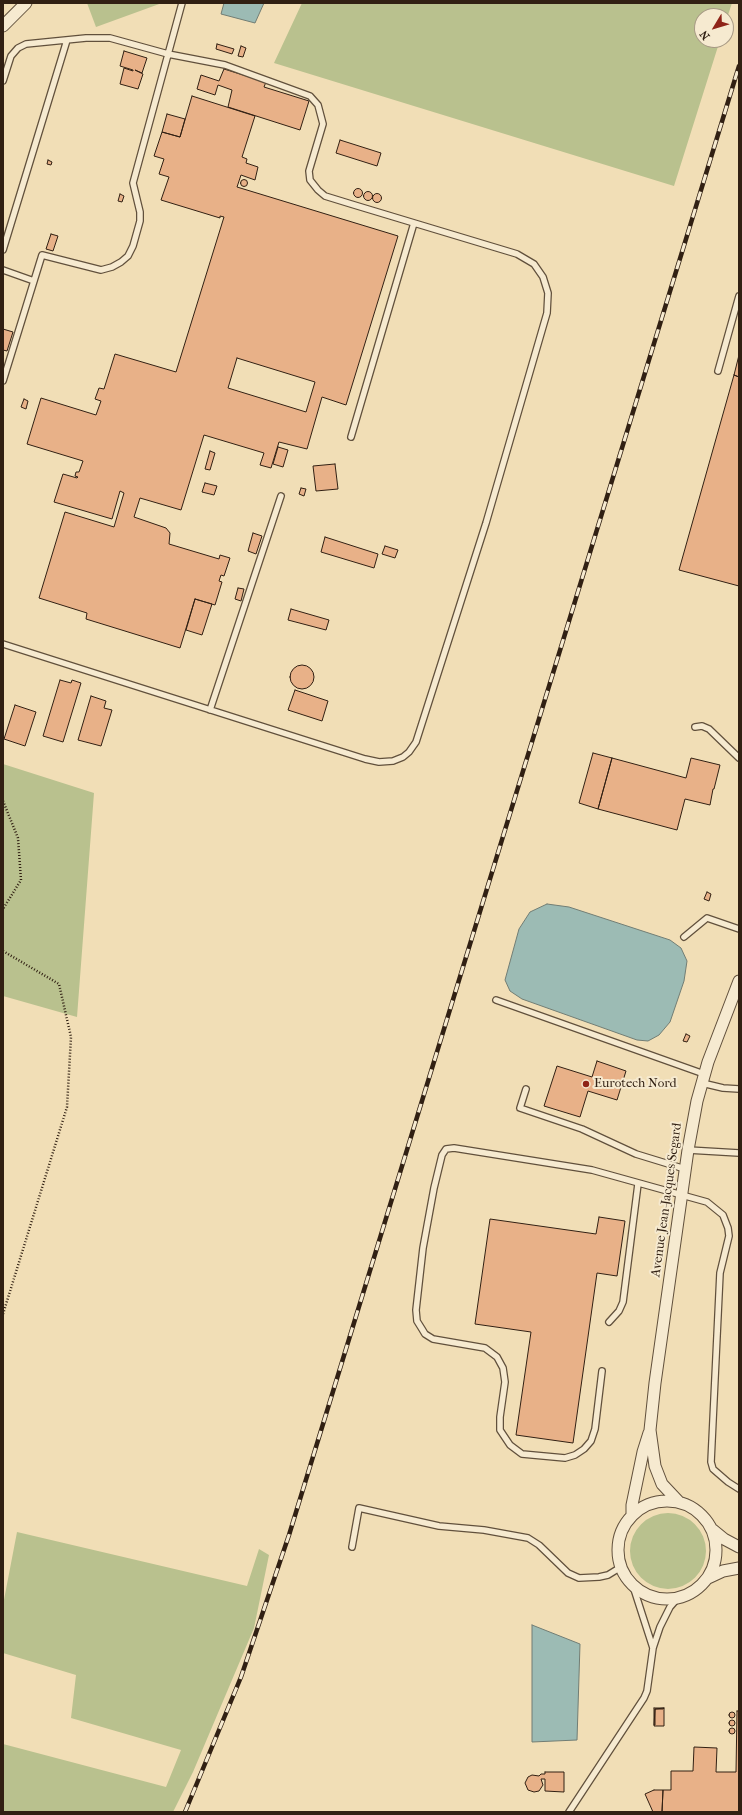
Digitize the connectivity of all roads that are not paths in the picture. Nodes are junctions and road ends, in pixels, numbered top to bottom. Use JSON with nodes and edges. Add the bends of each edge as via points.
{"nodes":[{"id":1,"x":26,"y":3,"type":"edge"},
{"id":2,"x":182,"y":3,"type":"edge"},
{"id":3,"x":3,"y":26,"type":"edge"},
{"id":4,"x":67,"y":40,"type":"junction"},
{"id":5,"x":168,"y":54,"type":"junction"},
{"id":6,"x":3,"y":81,"type":"edge"},
{"id":7,"x":414,"y":223,"type":"junction"},
{"id":8,"x":3,"y":250,"type":"edge"},
{"id":9,"x":3,"y":270,"type":"edge"},
{"id":10,"x":34,"y":281,"type":"junction"},
{"id":11,"x":739,"y":296,"type":"edge"},
{"id":12,"x":718,"y":372,"type":"dead end"},
{"id":13,"x":3,"y":381,"type":"edge"},
{"id":14,"x":351,"y":437,"type":"dead end"},
{"id":15,"x":281,"y":496,"type":"dead end"},
{"id":16,"x":3,"y":644,"type":"edge"},
{"id":17,"x":210,"y":710,"type":"junction"},
{"id":18,"x":694,"y":727,"type":"dead end"},
{"id":19,"x":739,"y":758,"type":"edge"},
{"id":20,"x":739,"y":929,"type":"edge"},
{"id":21,"x":684,"y":937,"type":"dead end"},
{"id":22,"x":739,"y":981,"type":"edge"},
{"id":23,"x":496,"y":1000,"type":"dead end"},
{"id":24,"x":703,"y":1079,"type":"junction"},
{"id":25,"x":526,"y":1089,"type":"dead end"},
{"id":26,"x":739,"y":1089,"type":"edge"},
{"id":27,"x":688,"y":1150,"type":"junction"},
{"id":28,"x":739,"y":1153,"type":"edge"},
{"id":29,"x":686,"y":1169,"type":"junction"},
{"id":30,"x":638,"y":1184,"type":"junction"},
{"id":31,"x":682,"y":1196,"type":"junction"},
{"id":32,"x":609,"y":1322,"type":"dead end"},
{"id":33,"x":602,"y":1371,"type":"dead end"},
{"id":34,"x":650,"y":1430,"type":"junction"},
{"id":35,"x":739,"y":1488,"type":"edge"},
{"id":36,"x":678,"y":1501,"type":"junction"},
{"id":37,"x":632,"y":1515,"type":"junction"},
{"id":38,"x":712,"y":1529,"type":"junction"},
{"id":39,"x":352,"y":1547,"type":"dead end"},
{"id":40,"x":739,"y":1547,"type":"edge"},
{"id":41,"x":621,"y":1567,"type":"junction"},
{"id":42,"x":739,"y":1568,"type":"edge"},
{"id":43,"x":708,"y":1578,"type":"junction"},
{"id":44,"x":633,"y":1586,"type":"junction"},
{"id":45,"x":677,"y":1599,"type":"junction"},
{"id":46,"x":653,"y":1648,"type":"junction"},
{"id":47,"x":569,"y":1812,"type":"edge"}],
"edges":[{"from":1,"to":3,"type":"street"},
{"from":2,"to":5,"type":"lane"},
{"from":4,"to":5,"type":"lane","via":[[110,38]]},
{"from":4,"to":6,"type":"lane","via":[[26,44],[18,48],[11,56]]},
{"from":4,"to":8,"type":"lane"},
{"from":5,"to":7,"type":"lane","via":[[225,66],[310,96],[318,105],[323,124],[309,171],[314,186],[325,196]]},
{"from":5,"to":10,"type":"lane","via":[[133,183],[140,212],[134,246],[128,256],[112,267],[100,270],[42,255]]},
{"from":7,"to":14,"type":"lane"},
{"from":7,"to":17,"type":"lane","via":[[518,254],[534,264],[543,277],[548,293],[547,313],[495,493],[416,742],[410,752],[403,757],[379,762]]},
{"from":9,"to":10,"type":"lane"},
{"from":10,"to":13,"type":"lane"},
{"from":11,"to":12,"type":"lane"},
{"from":15,"to":17,"type":"lane"},
{"from":16,"to":17,"type":"lane"},
{"from":18,"to":19,"type":"lane","via":[[702,726],[709,729]]},
{"from":20,"to":21,"type":"lane","via":[[707,918]]},
{"from":22,"to":24,"type":"street","name":"Avenue Jean-Jacques Segard"},
{"from":23,"to":24,"type":"lane"},
{"from":24,"to":26,"type":"lane","via":[[723,1088]]},
{"from":24,"to":27,"type":"street","name":"Avenue Jean-Jacques Segard"},
{"from":25,"to":29,"type":"lane","via":[[520,1108],[582,1129],[636,1154]]},
{"from":27,"to":28,"type":"lane"},
{"from":27,"to":29,"type":"street","name":"Avenue Jean-Jacques Segard"},
{"from":29,"to":31,"type":"street","name":"Avenue Jean-Jacques Segard"},
{"from":30,"to":31,"type":"lane"},
{"from":30,"to":32,"type":"lane","via":[[623,1302],[619,1312]]},
{"from":30,"to":33,"type":"lane","via":[[592,1170],[451,1147],[442,1155],[430,1207],[416,1310],[417,1321],[425,1334],[433,1339],[485,1348],[497,1357],[504,1368],[505,1382],[499,1425],[504,1439],[510,1446],[522,1454],[565,1458],[581,1451],[594,1436]]},
{"from":31,"to":34,"type":"street","name":"Avenue Jean-Jacques Segard"},
{"from":31,"to":35,"type":"lane","via":[[707,1202],[723,1216],[728,1228],[729,1236],[720,1273],[711,1465],[716,1472]]},
{"from":34,"to":36,"type":"street","name":"Avenue Jean-Jacques Segard","via":[[657,1475],[667,1491]]},
{"from":34,"to":37,"type":"street","name":"Avenue Jean-Jacques Segard","via":[[642,1452]]},
{"from":36,"to":37,"type":"street","via":[[653,1502]]},
{"from":36,"to":38,"type":"street","via":[[698,1511]]},
{"from":37,"to":41,"type":"street","via":[[620,1534],[618,1550]]},
{"from":38,"to":40,"type":"street"},
{"from":38,"to":43,"type":"street","via":[[717,1554]]},
{"from":39,"to":41,"type":"lane","via":[[359,1508],[439,1526],[484,1530],[528,1538],[568,1573],[579,1578],[608,1575]]},
{"from":41,"to":44,"type":"street"},
{"from":42,"to":43,"type":"street","via":[[723,1571]]},
{"from":43,"to":45,"type":"street","via":[[695,1591]]},
{"from":44,"to":45,"type":"street","via":[[654,1598]]},
{"from":44,"to":46,"type":"lane"},
{"from":45,"to":46,"type":"lane","via":[[664,1617]]},
{"from":46,"to":47,"type":"lane","via":[[647,1691],[640,1708]]}]}
